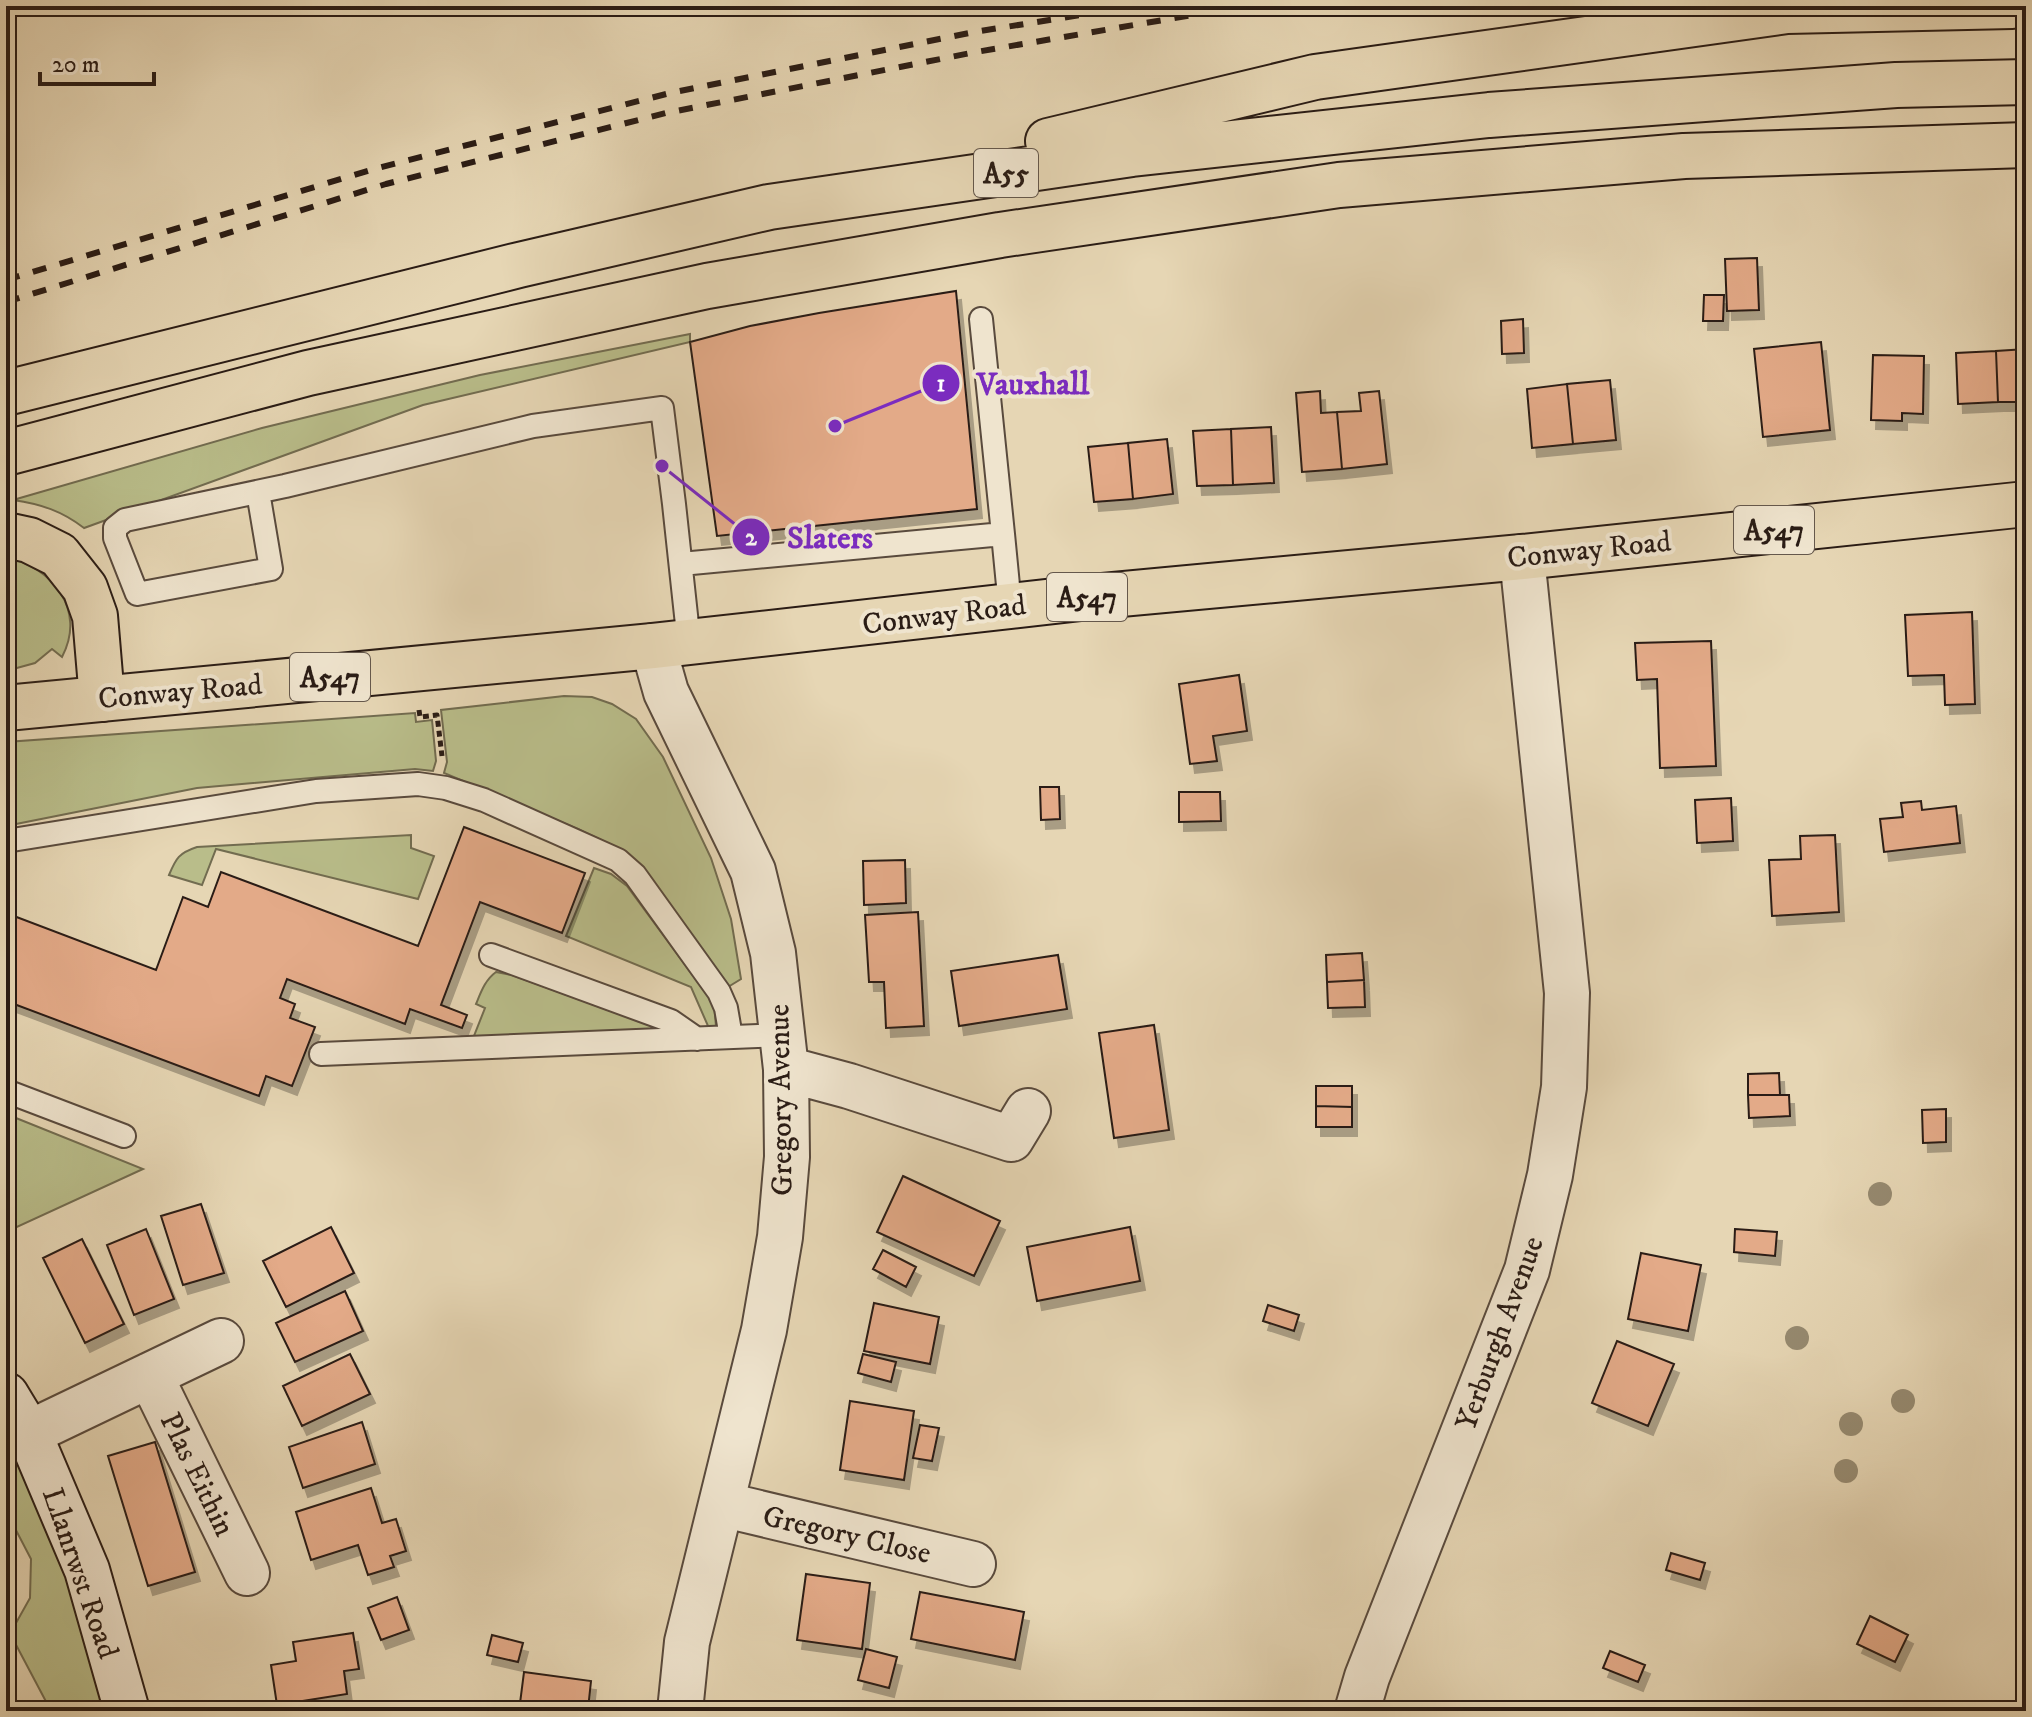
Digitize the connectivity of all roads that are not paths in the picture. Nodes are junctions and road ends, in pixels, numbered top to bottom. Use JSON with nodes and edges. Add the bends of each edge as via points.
{"nodes":[{"id":1,"x":2012,"y":6,"type":"edge"},
{"id":2,"x":2026,"y":82,"type":"edge"},
{"id":3,"x":2026,"y":145,"type":"edge"},
{"id":4,"x":769,"y":207,"type":"junction"},
{"id":5,"x":981,"y":319,"type":"dead end"},
{"id":6,"x":6,"y":393,"type":"edge"},
{"id":7,"x":6,"y":453,"type":"edge"},
{"id":8,"x":258,"y":492,"type":"junction"},
{"id":9,"x":2026,"y":504,"type":"edge"},
{"id":10,"x":1003,"y":534,"type":"junction"},
{"id":11,"x":6,"y":535,"type":"edge"},
{"id":12,"x":1522,"y":557,"type":"junction"},
{"id":13,"x":681,"y":564,"type":"junction"},
{"id":14,"x":1010,"y":606,"type":"junction"},
{"id":15,"x":671,"y":644,"type":"junction"},
{"id":16,"x":102,"y":699,"type":"junction"},
{"id":17,"x":6,"y":708,"type":"edge"},
{"id":18,"x":6,"y":841,"type":"edge"},
{"id":19,"x":491,"y":955,"type":"dead end"},
{"id":20,"x":731,"y":1037,"type":"junction"},
{"id":21,"x":697,"y":1039,"type":"junction"},
{"id":22,"x":784,"y":1052,"type":"junction"},
{"id":23,"x":321,"y":1054,"type":"dead end"},
{"id":24,"x":6,"y":1091,"type":"edge"},
{"id":25,"x":1028,"y":1111,"type":"dead end"},
{"id":26,"x":124,"y":1136,"type":"dead end"},
{"id":27,"x":221,"y":1341,"type":"dead end"},
{"id":28,"x":150,"y":1375,"type":"junction"},
{"id":29,"x":6,"y":1395,"type":"edge"},
{"id":30,"x":29,"y":1433,"type":"junction"},
{"id":31,"x":721,"y":1504,"type":"junction"},
{"id":32,"x":973,"y":1564,"type":"dead end"},
{"id":33,"x":247,"y":1573,"type":"dead end"},
{"id":34,"x":127,"y":1711,"type":"edge"},
{"id":35,"x":680,"y":1711,"type":"edge"},
{"id":36,"x":1357,"y":1711,"type":"edge"}],
"edges":[{"from":1,"to":4,"type":"main road","via":[[1787,11],[1315,77]]},
{"from":2,"to":4,"type":"main road","number":"A55","via":[[1896,85],[1489,115],[1132,154]]},
{"from":3,"to":7,"type":"main road","number":"A55","via":[[1684,156],[1339,185],[1000,235],[707,286],[308,373]]},
{"from":4,"to":6,"type":"main road","number":"A55"},
{"from":5,"to":10,"type":"lane"},
{"from":8,"to":8,"type":"lane","via":[[271,569],[137,594],[115,528],[125,520]]},
{"from":8,"to":13,"type":"lane","via":[[533,426],[662,408]]},
{"from":9,"to":12,"type":"main road","name":"Conway Road","number":"A547"},
{"from":10,"to":13,"type":"lane"},
{"from":10,"to":14,"type":"lane"},
{"from":11,"to":16,"type":"main road","via":[[59,555],[85,588],[95,616]]},
{"from":12,"to":14,"type":"main road","name":"Conway Road","number":"A547"},
{"from":12,"to":36,"type":"street","name":"Yerburgh Avenue","via":[[1567,993],[1564,1087],[1527,1270]]},
{"from":13,"to":15,"type":"lane"},
{"from":14,"to":15,"type":"main road","name":"Conway Road","number":"A547"},
{"from":15,"to":16,"type":"main road","name":"Conway Road","number":"A547"},
{"from":15,"to":22,"type":"street","name":"Gregory Avenue","via":[[666,692],[753,871],[773,953]]},
{"from":16,"to":17,"type":"main road","name":"Conway Road","number":"A547"},
{"from":18,"to":20,"type":"lane","via":[[316,791],[418,784],[446,788],[618,860],[635,875],[719,992]]},
{"from":19,"to":21,"type":"lane","via":[[671,1021]]},
{"from":20,"to":21,"type":"lane"},
{"from":20,"to":22,"type":"lane"},
{"from":21,"to":23,"type":"lane"},
{"from":22,"to":25,"type":"street","via":[[849,1086],[1011,1139]]},
{"from":22,"to":31,"type":"street","name":"Gregory Avenue","via":[[787,1157],[780,1237],[764,1330]]},
{"from":24,"to":26,"type":"lane"},
{"from":27,"to":28,"type":"street","name":"Plas Eithin"},
{"from":28,"to":30,"type":"street","name":"Plas Eithin"},
{"from":28,"to":33,"type":"street","name":"Plas Eithin"},
{"from":29,"to":30,"type":"street","name":"Llanrwst Road"},
{"from":30,"to":34,"type":"street","name":"Llanrwst Road","via":[[87,1570]]},
{"from":31,"to":32,"type":"street","name":"Gregory Close"},
{"from":31,"to":35,"type":"street","name":"Gregory Avenue","via":[[687,1642]]}]}
